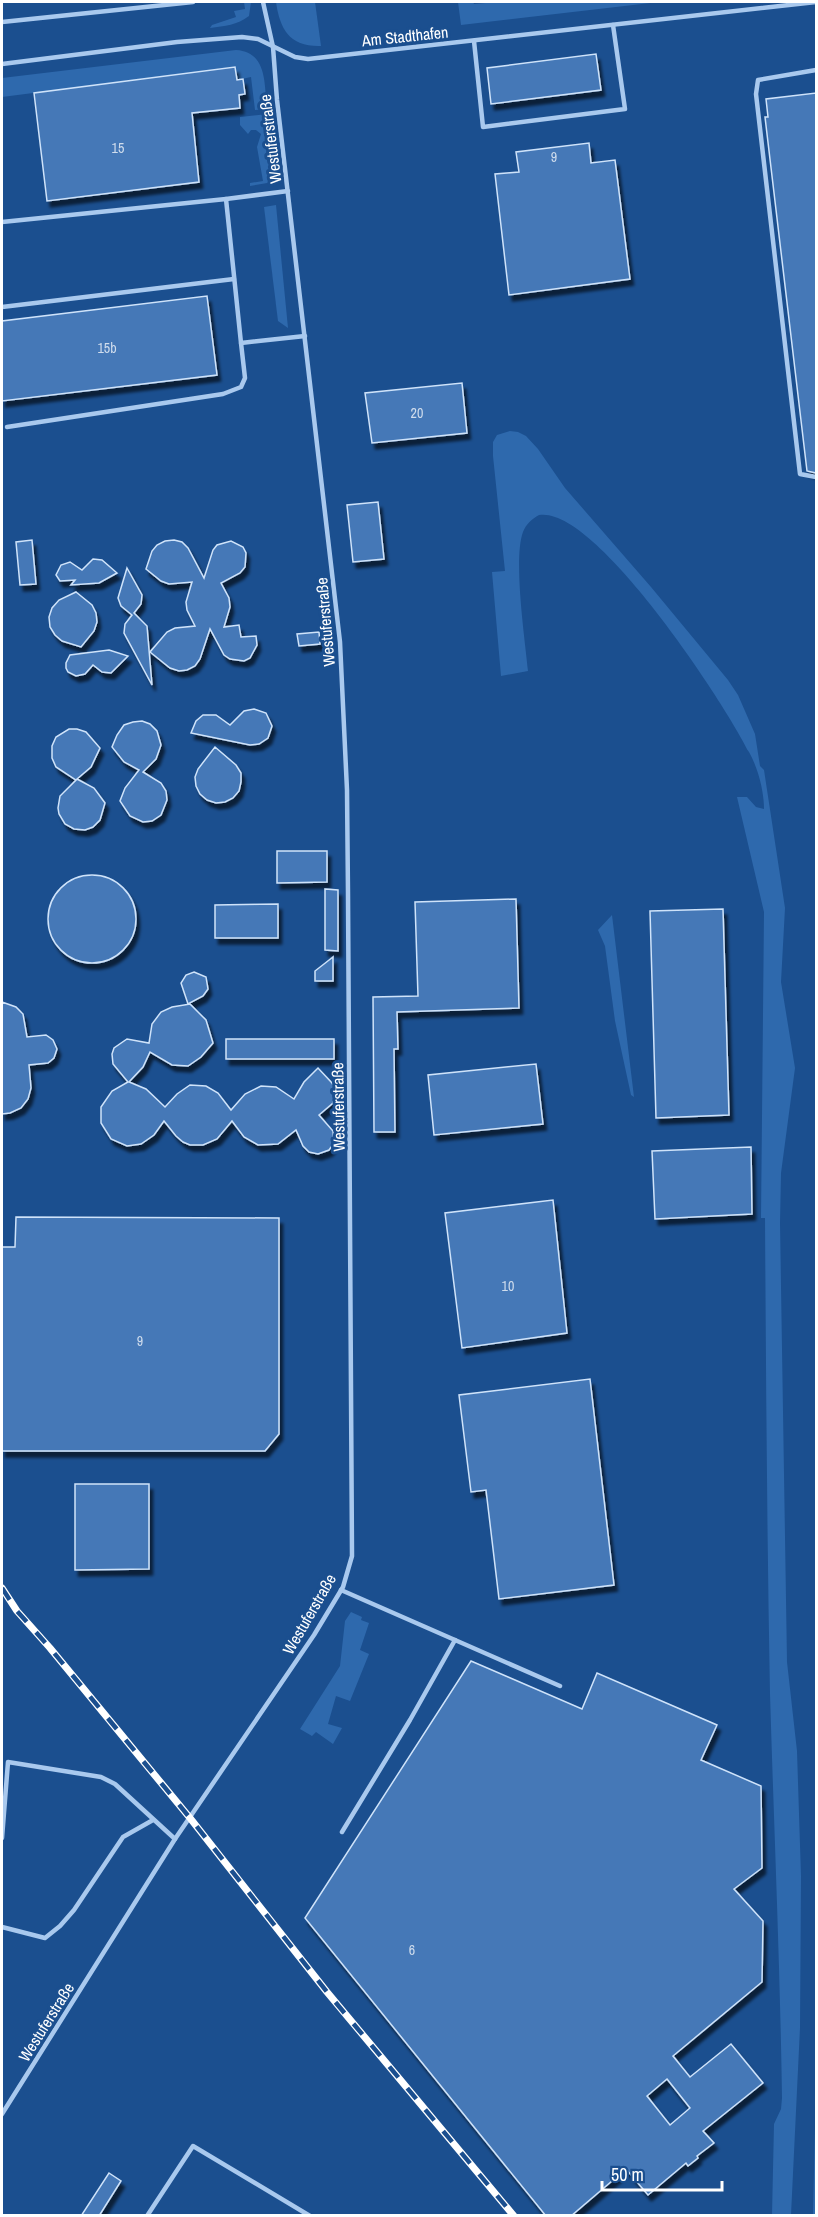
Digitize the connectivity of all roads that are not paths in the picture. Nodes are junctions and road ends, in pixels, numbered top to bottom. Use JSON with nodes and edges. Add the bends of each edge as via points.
{"nodes":[{"id":1,"x":193,"y":2,"type":"edge"},
{"id":2,"x":263,"y":2,"type":"edge"},
{"id":3,"x":816,"y":2,"type":"edge"},
{"id":4,"x":2,"y":22,"type":"edge"},
{"id":5,"x":613,"y":25,"type":"junction"},
{"id":6,"x":474,"y":41,"type":"junction"},
{"id":7,"x":273,"y":46,"type":"junction"},
{"id":8,"x":2,"y":64,"type":"edge"},
{"id":9,"x":816,"y":70,"type":"edge"},
{"id":10,"x":288,"y":190,"type":"junction"},
{"id":11,"x":226,"y":199,"type":"junction"},
{"id":12,"x":2,"y":222,"type":"edge"},
{"id":13,"x":234,"y":279,"type":"junction"},
{"id":14,"x":2,"y":307,"type":"edge"},
{"id":15,"x":306,"y":336,"type":"junction"},
{"id":16,"x":241,"y":343,"type":"junction"},
{"id":17,"x":7,"y":428,"type":"dead end"},
{"id":18,"x":816,"y":477,"type":"edge"},
{"id":19,"x":341,"y":1590,"type":"junction"},
{"id":20,"x":454,"y":1640,"type":"junction"},
{"id":21,"x":560,"y":1686,"type":"dead end"},
{"id":22,"x":153,"y":1820,"type":"junction"},
{"id":23,"x":342,"y":1833,"type":"dead end"},
{"id":24,"x":2,"y":1838,"type":"edge"},
{"id":25,"x":175,"y":1839,"type":"junction"},
{"id":26,"x":2,"y":1927,"type":"edge"},
{"id":27,"x":2,"y":2114,"type":"edge"},
{"id":28,"x":147,"y":2216,"type":"edge"},
{"id":29,"x":310,"y":2216,"type":"edge"}],
"edges":[{"from":1,"to":4,"type":"lane"},
{"from":2,"to":7,"type":"lane","name":"Westuferstraße"},
{"from":3,"to":5,"type":"lane","name":"Am Stadthafen"},
{"from":5,"to":6,"type":"lane","name":"Am Stadthafen"},
{"from":5,"to":6,"type":"lane","via":[[625,109],[483,127]]},
{"from":6,"to":7,"type":"lane","name":"Am Stadthafen","via":[[308,59]]},
{"from":7,"to":8,"type":"lane","name":"Am Stadthafen","via":[[242,36]]},
{"from":7,"to":10,"type":"lane","name":"Westuferstraße"},
{"from":9,"to":18,"type":"lane","via":[[758,80],[756,94],[800,474]]},
{"from":10,"to":11,"type":"lane"},
{"from":10,"to":15,"type":"lane","name":"Westuferstraße"},
{"from":11,"to":12,"type":"lane"},
{"from":11,"to":13,"type":"lane"},
{"from":13,"to":14,"type":"lane"},
{"from":13,"to":16,"type":"lane"},
{"from":15,"to":16,"type":"lane"},
{"from":15,"to":19,"type":"lane","name":"Westuferstraße","via":[[340,642],[347,799],[352,1556]]},
{"from":16,"to":17,"type":"lane","via":[[245,378],[241,387],[223,394]]},
{"from":19,"to":20,"type":"lane"},
{"from":19,"to":25,"type":"lane","name":"Westuferstraße"},
{"from":20,"to":21,"type":"lane"},
{"from":20,"to":23,"type":"lane"},
{"from":22,"to":24,"type":"lane","via":[[115,1784],[101,1777],[8,1762]]},
{"from":22,"to":25,"type":"lane"},
{"from":22,"to":26,"type":"lane","via":[[123,1837],[74,1910],[45,1938]]},
{"from":25,"to":27,"type":"lane","name":"Westuferstraße"},
{"from":28,"to":29,"type":"lane","via":[[193,2146]]}]}
